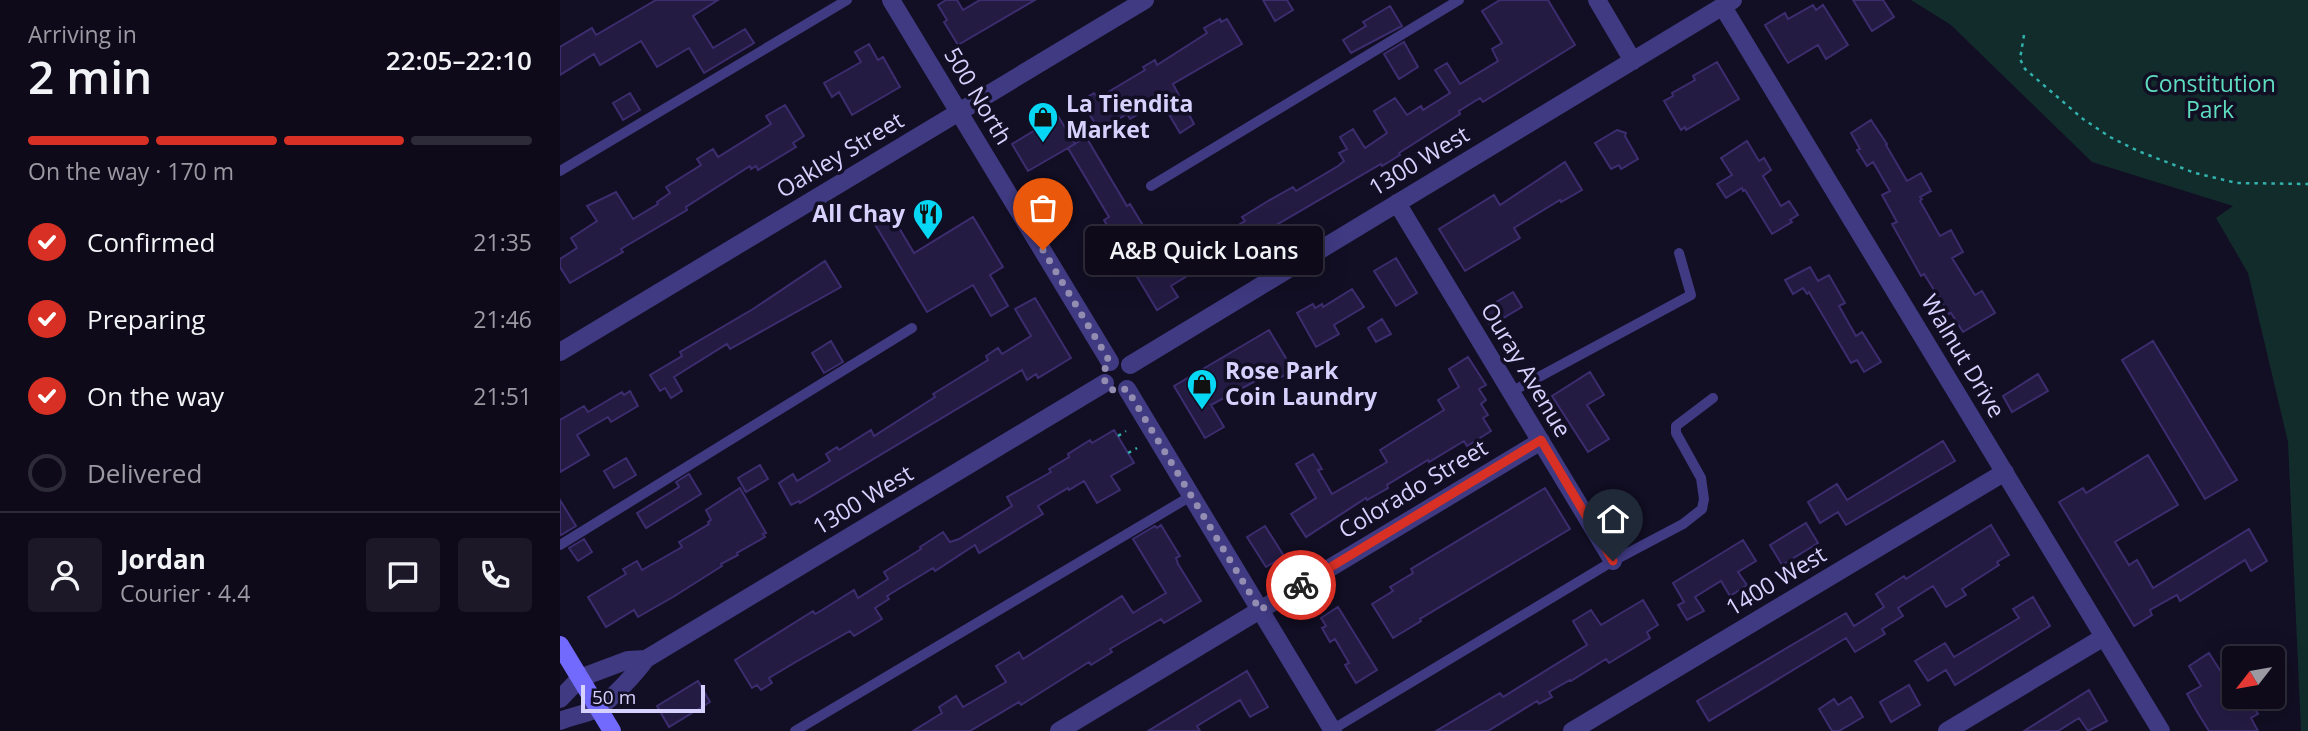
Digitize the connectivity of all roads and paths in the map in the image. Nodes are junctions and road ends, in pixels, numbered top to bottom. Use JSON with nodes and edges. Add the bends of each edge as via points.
{"nodes":[{"id":1,"x":846,"y":0,"type":"edge"},
{"id":2,"x":891,"y":0,"type":"edge"},
{"id":3,"x":1145,"y":0,"type":"edge"},
{"id":4,"x":1459,"y":0,"type":"edge"},
{"id":5,"x":1597,"y":0,"type":"edge"},
{"id":6,"x":1728,"y":3,"type":"edge"},
{"id":7,"x":2024,"y":35,"type":"dead end"},
{"id":8,"x":1633,"y":61,"type":"junction"},
{"id":9,"x":959,"y":112,"type":"junction"},
{"id":10,"x":560,"y":171,"type":"edge"},
{"id":11,"x":2308,"y":184,"type":"edge"},
{"id":12,"x":1151,"y":186,"type":"dead end"},
{"id":13,"x":1398,"y":203,"type":"junction"},
{"id":14,"x":1679,"y":253,"type":"dead end"},
{"id":15,"x":912,"y":328,"type":"dead end"},
{"id":16,"x":560,"y":352,"type":"edge"},
{"id":17,"x":1110,"y":362,"type":"junction"},
{"id":18,"x":1130,"y":365,"type":"junction"},
{"id":19,"x":1105,"y":383,"type":"junction"},
{"id":20,"x":1127,"y":389,"type":"junction"},
{"id":21,"x":1511,"y":392,"type":"junction"},
{"id":22,"x":1713,"y":398,"type":"dead end"},
{"id":23,"x":1126,"y":431,"type":"dead end"},
{"id":24,"x":1118,"y":436,"type":"dead end"},
{"id":25,"x":1541,"y":440,"type":"junction"},
{"id":26,"x":1137,"y":448,"type":"dead end"},
{"id":27,"x":1128,"y":453,"type":"dead end"},
{"id":28,"x":2005,"y":472,"type":"junction"},
{"id":29,"x":1191,"y":496,"type":"junction"},
{"id":30,"x":560,"y":545,"type":"edge"},
{"id":31,"x":1613,"y":561,"type":"junction"},
{"id":32,"x":1260,"y":610,"type":"junction"},
{"id":33,"x":2104,"y":637,"type":"junction"},
{"id":34,"x":560,"y":645,"type":"edge"},
{"id":35,"x":646,"y":659,"type":"junction"},
{"id":36,"x":580,"y":678,"type":"junction"},
{"id":37,"x":560,"y":699,"type":"edge"},
{"id":38,"x":598,"y":708,"type":"junction"},
{"id":39,"x":560,"y":721,"type":"edge"},
{"id":40,"x":612,"y":731,"type":"edge"},
{"id":41,"x":795,"y":731,"type":"edge"},
{"id":42,"x":1059,"y":731,"type":"edge"},
{"id":43,"x":1332,"y":731,"type":"edge"},
{"id":44,"x":1572,"y":731,"type":"edge"},
{"id":45,"x":1947,"y":731,"type":"edge"},
{"id":46,"x":2161,"y":731,"type":"edge"}],
"edges":[{"from":1,"to":10,"type":"lane"},
{"from":2,"to":9,"type":"street","name":"500 North"},
{"from":3,"to":9,"type":"street","name":"Oakley Street"},
{"from":4,"to":12,"type":"lane"},
{"from":5,"to":8,"type":"street"},
{"from":6,"to":8,"type":"street","name":"1300 West"},
{"from":6,"to":28,"type":"street","name":"Walnut Drive"},
{"from":7,"to":11,"type":"path","via":[[2020,59],[2025,69],[2083,119],[2138,152],[2237,183]]},
{"from":8,"to":13,"type":"street","name":"1300 West"},
{"from":9,"to":16,"type":"street","name":"Oakley Street"},
{"from":9,"to":17,"type":"street","name":"500 North"},
{"from":13,"to":18,"type":"street","name":"1300 West"},
{"from":13,"to":21,"type":"street","name":"Ouray Avenue"},
{"from":14,"to":21,"type":"lane","via":[[1691,295]]},
{"from":15,"to":30,"type":"lane"},
{"from":17,"to":18,"type":"street","via":[[1120,359]]},
{"from":17,"to":19,"type":"street","via":[[1104,370]]},
{"from":18,"to":20,"type":"street","via":[[1135,378]]},
{"from":19,"to":20,"type":"street","via":[[1114,391]]},
{"from":19,"to":35,"type":"street","name":"1300 West"},
{"from":20,"to":29,"type":"street"},
{"from":21,"to":25,"type":"street","name":"Ouray Avenue"},
{"from":22,"to":31,"type":"lane","via":[[1676,426],[1701,478],[1702,509],[1684,524]]},
{"from":23,"to":24,"type":"path"},
{"from":25,"to":31,"type":"street","name":"Ouray Avenue"},
{"from":25,"to":32,"type":"street","name":"Colorado Street"},
{"from":26,"to":27,"type":"path"},
{"from":28,"to":33,"type":"street","name":"Walnut Drive"},
{"from":28,"to":44,"type":"street","name":"1400 West"},
{"from":29,"to":32,"type":"street"},
{"from":29,"to":41,"type":"lane"},
{"from":31,"to":43,"type":"lane"},
{"from":32,"to":42,"type":"street","name":"Colorado Street"},
{"from":32,"to":43,"type":"street"},
{"from":33,"to":45,"type":"street"},
{"from":33,"to":46,"type":"street","name":"Walnut Drive"},
{"from":34,"to":36,"type":"main road"},
{"from":35,"to":36,"type":"street","name":"1300 West","via":[[628,660]]},
{"from":35,"to":38,"type":"street","name":"1300 West"},
{"from":36,"to":37,"type":"street","name":"1300 West"},
{"from":36,"to":38,"type":"main road"},
{"from":38,"to":39,"type":"street","name":"1300 West"},
{"from":38,"to":40,"type":"main road"}]}
